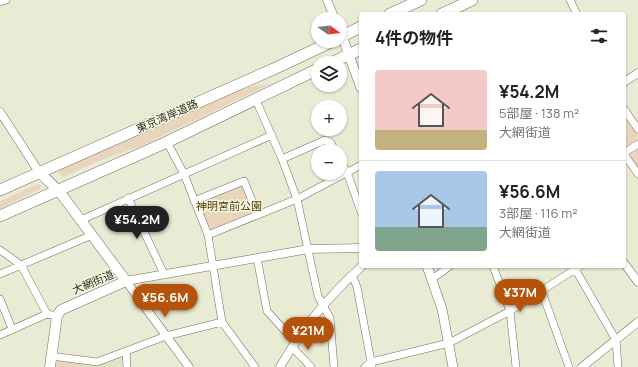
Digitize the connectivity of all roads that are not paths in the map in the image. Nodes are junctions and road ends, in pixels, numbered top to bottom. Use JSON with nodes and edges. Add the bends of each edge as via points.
{"nodes":[{"id":1,"x":6,"y":0,"type":"edge"},
{"id":2,"x":327,"y":0,"type":"edge"},
{"id":3,"x":421,"y":0,"type":"edge"},
{"id":4,"x":472,"y":0,"type":"edge"},
{"id":5,"x":570,"y":0,"type":"edge"},
{"id":6,"x":0,"y":2,"type":"edge"},
{"id":7,"x":332,"y":12,"type":"edge"},
{"id":8,"x":394,"y":12,"type":"edge"},
{"id":9,"x":446,"y":12,"type":"edge"},
{"id":10,"x":575,"y":12,"type":"edge"},
{"id":11,"x":359,"y":28,"type":"edge"},
{"id":12,"x":347,"y":33,"type":"edge"},
{"id":13,"x":315,"y":48,"type":"edge"},
{"id":14,"x":345,"y":48,"type":"edge"},
{"id":15,"x":359,"y":50,"type":"edge"},
{"id":16,"x":348,"y":54,"type":"junction"},
{"id":17,"x":344,"y":56,"type":"edge"},
{"id":18,"x":311,"y":72,"type":"edge"},
{"id":19,"x":638,"y":73,"type":"edge"},
{"id":20,"x":626,"y":81,"type":"edge"},
{"id":21,"x":359,"y":83,"type":"edge"},
{"id":22,"x":255,"y":98,"type":"junction"},
{"id":23,"x":0,"y":112,"type":"edge"},
{"id":24,"x":626,"y":112,"type":"edge"},
{"id":25,"x":638,"y":129,"type":"edge"},
{"id":26,"x":272,"y":135,"type":"junction"},
{"id":27,"x":167,"y":142,"type":"junction"},
{"id":28,"x":316,"y":144,"type":"edge"},
{"id":29,"x":332,"y":144,"type":"edge"},
{"id":30,"x":638,"y":144,"type":"edge"},
{"id":31,"x":311,"y":146,"type":"edge"},
{"id":32,"x":626,"y":153,"type":"edge"},
{"id":33,"x":626,"y":157,"type":"edge"},
{"id":34,"x":282,"y":159,"type":"junction"},
{"id":35,"x":359,"y":166,"type":"edge"},
{"id":36,"x":38,"y":172,"type":"junction"},
{"id":37,"x":347,"y":172,"type":"joint"},
{"id":38,"x":184,"y":174,"type":"junction"},
{"id":39,"x":638,"y":174,"type":"edge"},
{"id":40,"x":332,"y":180,"type":"edge"},
{"id":41,"x":0,"y":190,"type":"edge"},
{"id":42,"x":59,"y":191,"type":"junction"},
{"id":43,"x":128,"y":198,"type":"junction"},
{"id":44,"x":297,"y":198,"type":"junction"},
{"id":45,"x":194,"y":201,"type":"junction"},
{"id":46,"x":359,"y":206,"type":"edge"},
{"id":47,"x":258,"y":214,"type":"junction"},
{"id":48,"x":0,"y":216,"type":"edge"},
{"id":49,"x":81,"y":220,"type":"junction"},
{"id":50,"x":92,"y":235,"type":"junction"},
{"id":51,"x":208,"y":235,"type":"junction"},
{"id":52,"x":359,"y":248,"type":"edge"},
{"id":53,"x":309,"y":249,"type":"junction"},
{"id":54,"x":0,"y":250,"type":"edge"},
{"id":55,"x":257,"y":258,"type":"junction"},
{"id":56,"x":213,"y":264,"type":"junction"},
{"id":57,"x":21,"y":265,"type":"junction"},
{"id":58,"x":626,"y":266,"type":"edge"},
{"id":59,"x":360,"y":268,"type":"edge"},
{"id":60,"x":428,"y":268,"type":"edge"},
{"id":61,"x":447,"y":268,"type":"edge"},
{"id":62,"x":494,"y":268,"type":"edge"},
{"id":63,"x":575,"y":268,"type":"edge"},
{"id":64,"x":577,"y":268,"type":"edge"},
{"id":65,"x":0,"y":274,"type":"edge"},
{"id":66,"x":164,"y":274,"type":"junction"},
{"id":67,"x":352,"y":275,"type":"junction"},
{"id":68,"x":432,"y":279,"type":"junction"},
{"id":69,"x":126,"y":281,"type":"junction"},
{"id":70,"x":638,"y":282,"type":"edge"},
{"id":71,"x":542,"y":292,"type":"junction"},
{"id":72,"x":0,"y":300,"type":"edge"},
{"id":73,"x":322,"y":305,"type":"junction"},
{"id":74,"x":510,"y":311,"type":"junction"},
{"id":75,"x":47,"y":314,"type":"junction"},
{"id":76,"x":57,"y":316,"type":"junction"},
{"id":77,"x":222,"y":322,"type":"junction"},
{"id":78,"x":638,"y":322,"type":"edge"},
{"id":79,"x":12,"y":329,"type":"junction"},
{"id":80,"x":0,"y":334,"type":"edge"},
{"id":81,"x":166,"y":336,"type":"junction"},
{"id":82,"x":616,"y":340,"type":"junction"},
{"id":83,"x":448,"y":343,"type":"junction"},
{"id":84,"x":293,"y":345,"type":"junction"},
{"id":85,"x":126,"y":351,"type":"junction"},
{"id":86,"x":51,"y":356,"type":"junction"},
{"id":87,"x":369,"y":365,"type":"edge"},
{"id":88,"x":50,"y":367,"type":"edge"},
{"id":89,"x":127,"y":367,"type":"edge"},
{"id":90,"x":189,"y":367,"type":"edge"},
{"id":91,"x":254,"y":367,"type":"edge"},
{"id":92,"x":280,"y":367,"type":"edge"},
{"id":93,"x":310,"y":367,"type":"edge"},
{"id":94,"x":334,"y":367,"type":"edge"},
{"id":95,"x":453,"y":367,"type":"edge"},
{"id":96,"x":516,"y":367,"type":"edge"},
{"id":97,"x":569,"y":367,"type":"edge"},
{"id":98,"x":582,"y":367,"type":"edge"},
{"id":99,"x":618,"y":367,"type":"edge"}],
"edges":[{"from":1,"to":6,"type":"street"},
{"from":2,"to":7,"type":"street"},
{"from":3,"to":8,"type":"highway"},
{"from":4,"to":9,"type":"highway"},
{"from":5,"to":10,"type":"street"},
{"from":11,"to":12,"type":"highway","name":"東京湾岸道路"},
{"from":13,"to":36,"type":"highway","name":"東京湾岸道路","via":[[278,67]]},
{"from":14,"to":16,"type":"main road"},
{"from":15,"to":16,"type":"highway"},
{"from":16,"to":17,"type":"highway"},
{"from":16,"to":21,"type":"main road"},
{"from":18,"to":22,"type":"highway","name":"東京湾岸道路"},
{"from":19,"to":20,"type":"street"},
{"from":22,"to":26,"type":"street"},
{"from":22,"to":27,"type":"highway","name":"東京湾岸道路"},
{"from":23,"to":36,"type":"street"},
{"from":24,"to":25,"type":"street"},
{"from":26,"to":34,"type":"street"},
{"from":26,"to":38,"type":"street"},
{"from":27,"to":38,"type":"street"},
{"from":27,"to":42,"type":"highway","name":"東京湾岸道路"},
{"from":28,"to":29,"type":"street","via":[[325,140]]},
{"from":30,"to":32,"type":"street"},
{"from":31,"to":34,"type":"street"},
{"from":33,"to":39,"type":"street"},
{"from":34,"to":44,"type":"street"},
{"from":35,"to":37,"type":"street"},
{"from":36,"to":41,"type":"highway","name":"東京湾岸道路"},
{"from":36,"to":42,"type":"main road","name":"大網街道"},
{"from":37,"to":46,"type":"street"},
{"from":38,"to":43,"type":"street"},
{"from":38,"to":45,"type":"street"},
{"from":40,"to":44,"type":"street"},
{"from":42,"to":48,"type":"highway","name":"東京湾岸道路"},
{"from":42,"to":49,"type":"main road","name":"大網街道"},
{"from":43,"to":49,"type":"street"},
{"from":43,"to":66,"type":"street"},
{"from":44,"to":47,"type":"street"},
{"from":44,"to":53,"type":"street"},
{"from":45,"to":47,"type":"street","via":[[244,181]]},
{"from":45,"to":51,"type":"street"},
{"from":47,"to":51,"type":"street"},
{"from":49,"to":50,"type":"main road","name":"大網街道"},
{"from":50,"to":57,"type":"street"},
{"from":50,"to":69,"type":"main road","name":"大網街道"},
{"from":51,"to":56,"type":"street"},
{"from":52,"to":53,"type":"street"},
{"from":53,"to":55,"type":"street"},
{"from":53,"to":73,"type":"street"},
{"from":54,"to":57,"type":"street"},
{"from":55,"to":56,"type":"street"},
{"from":55,"to":84,"type":"street","via":[[267,311]]},
{"from":56,"to":66,"type":"street"},
{"from":56,"to":77,"type":"street"},
{"from":57,"to":65,"type":"street"},
{"from":57,"to":75,"type":"street"},
{"from":58,"to":70,"type":"street"},
{"from":59,"to":67,"type":"street"},
{"from":60,"to":68,"type":"main road"},
{"from":61,"to":68,"type":"street"},
{"from":62,"to":74,"type":"street"},
{"from":63,"to":71,"type":"street"},
{"from":64,"to":82,"type":"street"},
{"from":66,"to":69,"type":"street"},
{"from":67,"to":73,"type":"street"},
{"from":67,"to":87,"type":"street","via":[[357,287]]},
{"from":68,"to":83,"type":"main road","via":[[442,309]]},
{"from":69,"to":76,"type":"main road","name":"大網街道","via":[[65,307]]},
{"from":69,"to":81,"type":"street"},
{"from":71,"to":74,"type":"street"},
{"from":71,"to":97,"type":"street"},
{"from":72,"to":79,"type":"street"},
{"from":73,"to":84,"type":"street"},
{"from":73,"to":94,"type":"street","via":[[330,318]]},
{"from":74,"to":83,"type":"street"},
{"from":74,"to":96,"type":"street"},
{"from":75,"to":76,"type":"street"},
{"from":75,"to":79,"type":"street"},
{"from":76,"to":86,"type":"main road"},
{"from":77,"to":81,"type":"street"},
{"from":77,"to":91,"type":"street"},
{"from":78,"to":82,"type":"street"},
{"from":79,"to":80,"type":"street"},
{"from":81,"to":85,"type":"street"},
{"from":81,"to":90,"type":"street"},
{"from":82,"to":98,"type":"street"},
{"from":82,"to":99,"type":"street"},
{"from":83,"to":87,"type":"street"},
{"from":83,"to":95,"type":"main road"},
{"from":84,"to":92,"type":"street"},
{"from":84,"to":93,"type":"street"},
{"from":85,"to":86,"type":"street","via":[[97,362]]},
{"from":85,"to":89,"type":"street"},
{"from":86,"to":88,"type":"main road"}]}
